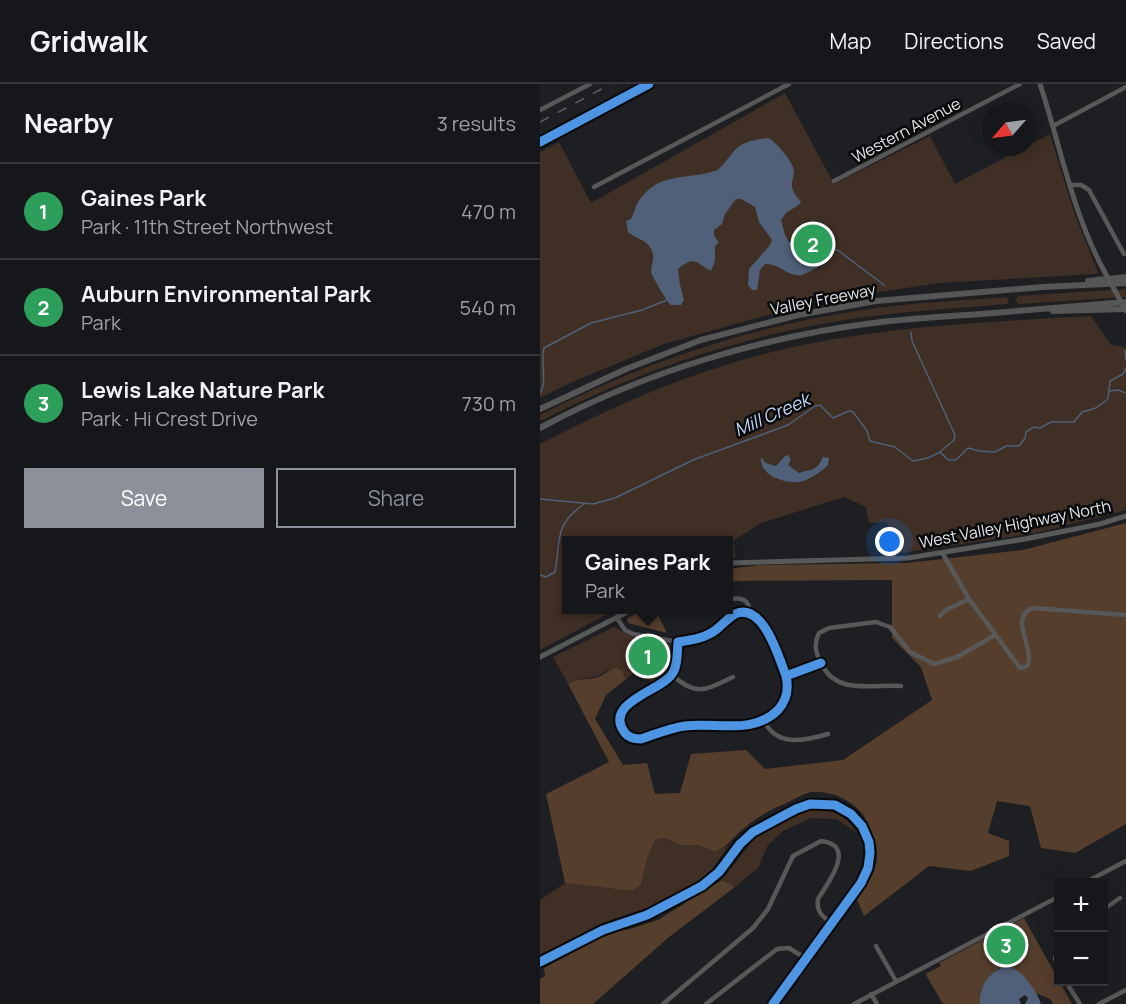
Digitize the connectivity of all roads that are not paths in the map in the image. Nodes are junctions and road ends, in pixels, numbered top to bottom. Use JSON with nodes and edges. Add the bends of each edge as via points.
{"nodes":[{"id":1,"x":590,"y":84,"type":"edge"},
{"id":2,"x":789,"y":84,"type":"edge"},
{"id":3,"x":1020,"y":84,"type":"edge"},
{"id":4,"x":1040,"y":84,"type":"edge"},
{"id":5,"x":1126,"y":87,"type":"edge"},
{"id":6,"x":540,"y":110,"type":"edge"},
{"id":7,"x":1053,"y":126,"type":"junction"},
{"id":8,"x":834,"y":181,"type":"dead end"},
{"id":9,"x":1070,"y":185,"type":"junction"},
{"id":10,"x":594,"y":187,"type":"dead end"},
{"id":11,"x":1124,"y":254,"type":"dead end"},
{"id":12,"x":1126,"y":277,"type":"edge"},
{"id":13,"x":1126,"y":282,"type":"edge"},
{"id":14,"x":1051,"y":286,"type":"junction"},
{"id":15,"x":1126,"y":302,"type":"edge"},
{"id":16,"x":1126,"y":310,"type":"edge"},
{"id":17,"x":1013,"y":311,"type":"junction"},
{"id":18,"x":540,"y":409,"type":"edge"},
{"id":19,"x":542,"y":427,"type":"edge"},
{"id":20,"x":1126,"y":516,"type":"edge"},
{"id":21,"x":943,"y":554,"type":"junction"},
{"id":22,"x":733,"y":563,"type":"edge"},
{"id":23,"x":733,"y":598,"type":"edge"},
{"id":24,"x":969,"y":599,"type":"junction"},
{"id":25,"x":750,"y":613,"type":"junction"},
{"id":26,"x":623,"y":614,"type":"edge"},
{"id":27,"x":1126,"y":615,"type":"edge"},
{"id":28,"x":940,"y":616,"type":"dead end"},
{"id":29,"x":617,"y":618,"type":"junction"},
{"id":30,"x":995,"y":635,"type":"junction"},
{"id":31,"x":678,"y":642,"type":"junction"},
{"id":32,"x":540,"y":657,"type":"edge"},
{"id":33,"x":821,"y":663,"type":"junction"},
{"id":34,"x":672,"y":675,"type":"junction"},
{"id":35,"x":786,"y":676,"type":"junction"},
{"id":36,"x":733,"y":677,"type":"dead end"},
{"id":37,"x":901,"y":686,"type":"dead end"},
{"id":38,"x":764,"y":721,"type":"junction"},
{"id":39,"x":828,"y":734,"type":"dead end"},
{"id":40,"x":1126,"y":861,"type":"edge"},
{"id":41,"x":1094,"y":878,"type":"edge"},
{"id":42,"x":1120,"y":898,"type":"dead end"},
{"id":43,"x":1054,"y":900,"type":"edge"},
{"id":44,"x":1108,"y":906,"type":"edge"},
{"id":45,"x":831,"y":923,"type":"junction"},
{"id":46,"x":876,"y":946,"type":"dead end"},
{"id":47,"x":805,"y":958,"type":"junction"},
{"id":48,"x":540,"y":962,"type":"edge"},
{"id":49,"x":896,"y":981,"type":"junction"},
{"id":50,"x":1069,"y":986,"type":"edge"},
{"id":51,"x":1126,"y":990,"type":"edge"},
{"id":52,"x":871,"y":994,"type":"junction"},
{"id":53,"x":663,"y":1004,"type":"edge"},
{"id":54,"x":706,"y":1004,"type":"edge"},
{"id":55,"x":773,"y":1004,"type":"edge"},
{"id":56,"x":854,"y":1004,"type":"edge"},
{"id":57,"x":877,"y":1004,"type":"edge"},
{"id":58,"x":1080,"y":1004,"type":"edge"},
{"id":59,"x":1099,"y":1004,"type":"edge"}],
"edges":[{"from":1,"to":6,"type":"street"},
{"from":2,"to":10,"type":"street"},
{"from":3,"to":8,"type":"street","name":"Western Avenue"},
{"from":4,"to":7,"type":"main road"},
{"from":5,"to":7,"type":"street"},
{"from":7,"to":9,"type":"main road"},
{"from":9,"to":11,"type":"street","via":[[1089,190]]},
{"from":9,"to":16,"type":"main road","bridge":true,"via":[[1084,231]]},
{"from":12,"to":14,"type":"highway"},
{"from":13,"to":14,"type":"highway","name":"Valley Freeway"},
{"from":14,"to":18,"type":"highway","name":"Valley Freeway","via":[[876,301],[798,315],[701,340],[609,376]]},
{"from":15,"to":17,"type":"highway","name":"Valley Freeway"},
{"from":16,"to":17,"type":"highway"},
{"from":17,"to":19,"type":"highway","name":"Valley Freeway","via":[[880,322],[748,347],[636,384]]},
{"from":20,"to":21,"type":"main road","name":"West Valley Highway North"},
{"from":21,"to":22,"type":"main road","name":"West Valley Highway North","via":[[874,560]]},
{"from":21,"to":24,"type":"street"},
{"from":23,"to":25,"type":"street","via":[[747,601]]},
{"from":24,"to":28,"type":"street"},
{"from":24,"to":30,"type":"street"},
{"from":25,"to":31,"type":"street","via":[[733,615],[705,636]]},
{"from":25,"to":35,"type":"street","via":[[775,646]]},
{"from":26,"to":29,"type":"main road"},
{"from":27,"to":30,"type":"street","via":[[1033,608],[1025,611],[1021,624],[1029,652],[1027,666],[1020,668]]},
{"from":29,"to":31,"type":"street","via":[[628,632]]},
{"from":29,"to":32,"type":"main road"},
{"from":30,"to":33,"type":"street","via":[[957,657],[934,664],[910,652],[884,624],[867,622],[829,628],[816,639]]},
{"from":31,"to":34,"type":"street"},
{"from":33,"to":35,"type":"street"},
{"from":33,"to":37,"type":"street","via":[[842,685]]},
{"from":34,"to":36,"type":"street","via":[[695,690]]},
{"from":34,"to":38,"type":"street","via":[[623,709],[624,731],[634,740],[685,726]]},
{"from":35,"to":38,"type":"street","via":[[788,689],[783,703]]},
{"from":38,"to":39,"type":"street","via":[[773,735],[782,738],[811,739]]},
{"from":40,"to":41,"type":"street"},
{"from":42,"to":44,"type":"street"},
{"from":43,"to":49,"type":"street"},
{"from":45,"to":47,"type":"street"},
{"from":45,"to":48,"type":"street","via":[[865,876],[870,862],[869,842],[857,819],[844,809],[810,804],[753,832],[702,886]]},
{"from":45,"to":53,"type":"street","via":[[819,912],[817,904],[839,859],[836,849],[821,842],[793,856],[768,909],[753,928]]},
{"from":46,"to":49,"type":"street"},
{"from":47,"to":54,"type":"street","via":[[789,948],[777,949]]},
{"from":47,"to":55,"type":"street"},
{"from":49,"to":52,"type":"street"},
{"from":50,"to":58,"type":"street"},
{"from":51,"to":59,"type":"street"},
{"from":52,"to":56,"type":"street"},
{"from":52,"to":57,"type":"street"}]}
